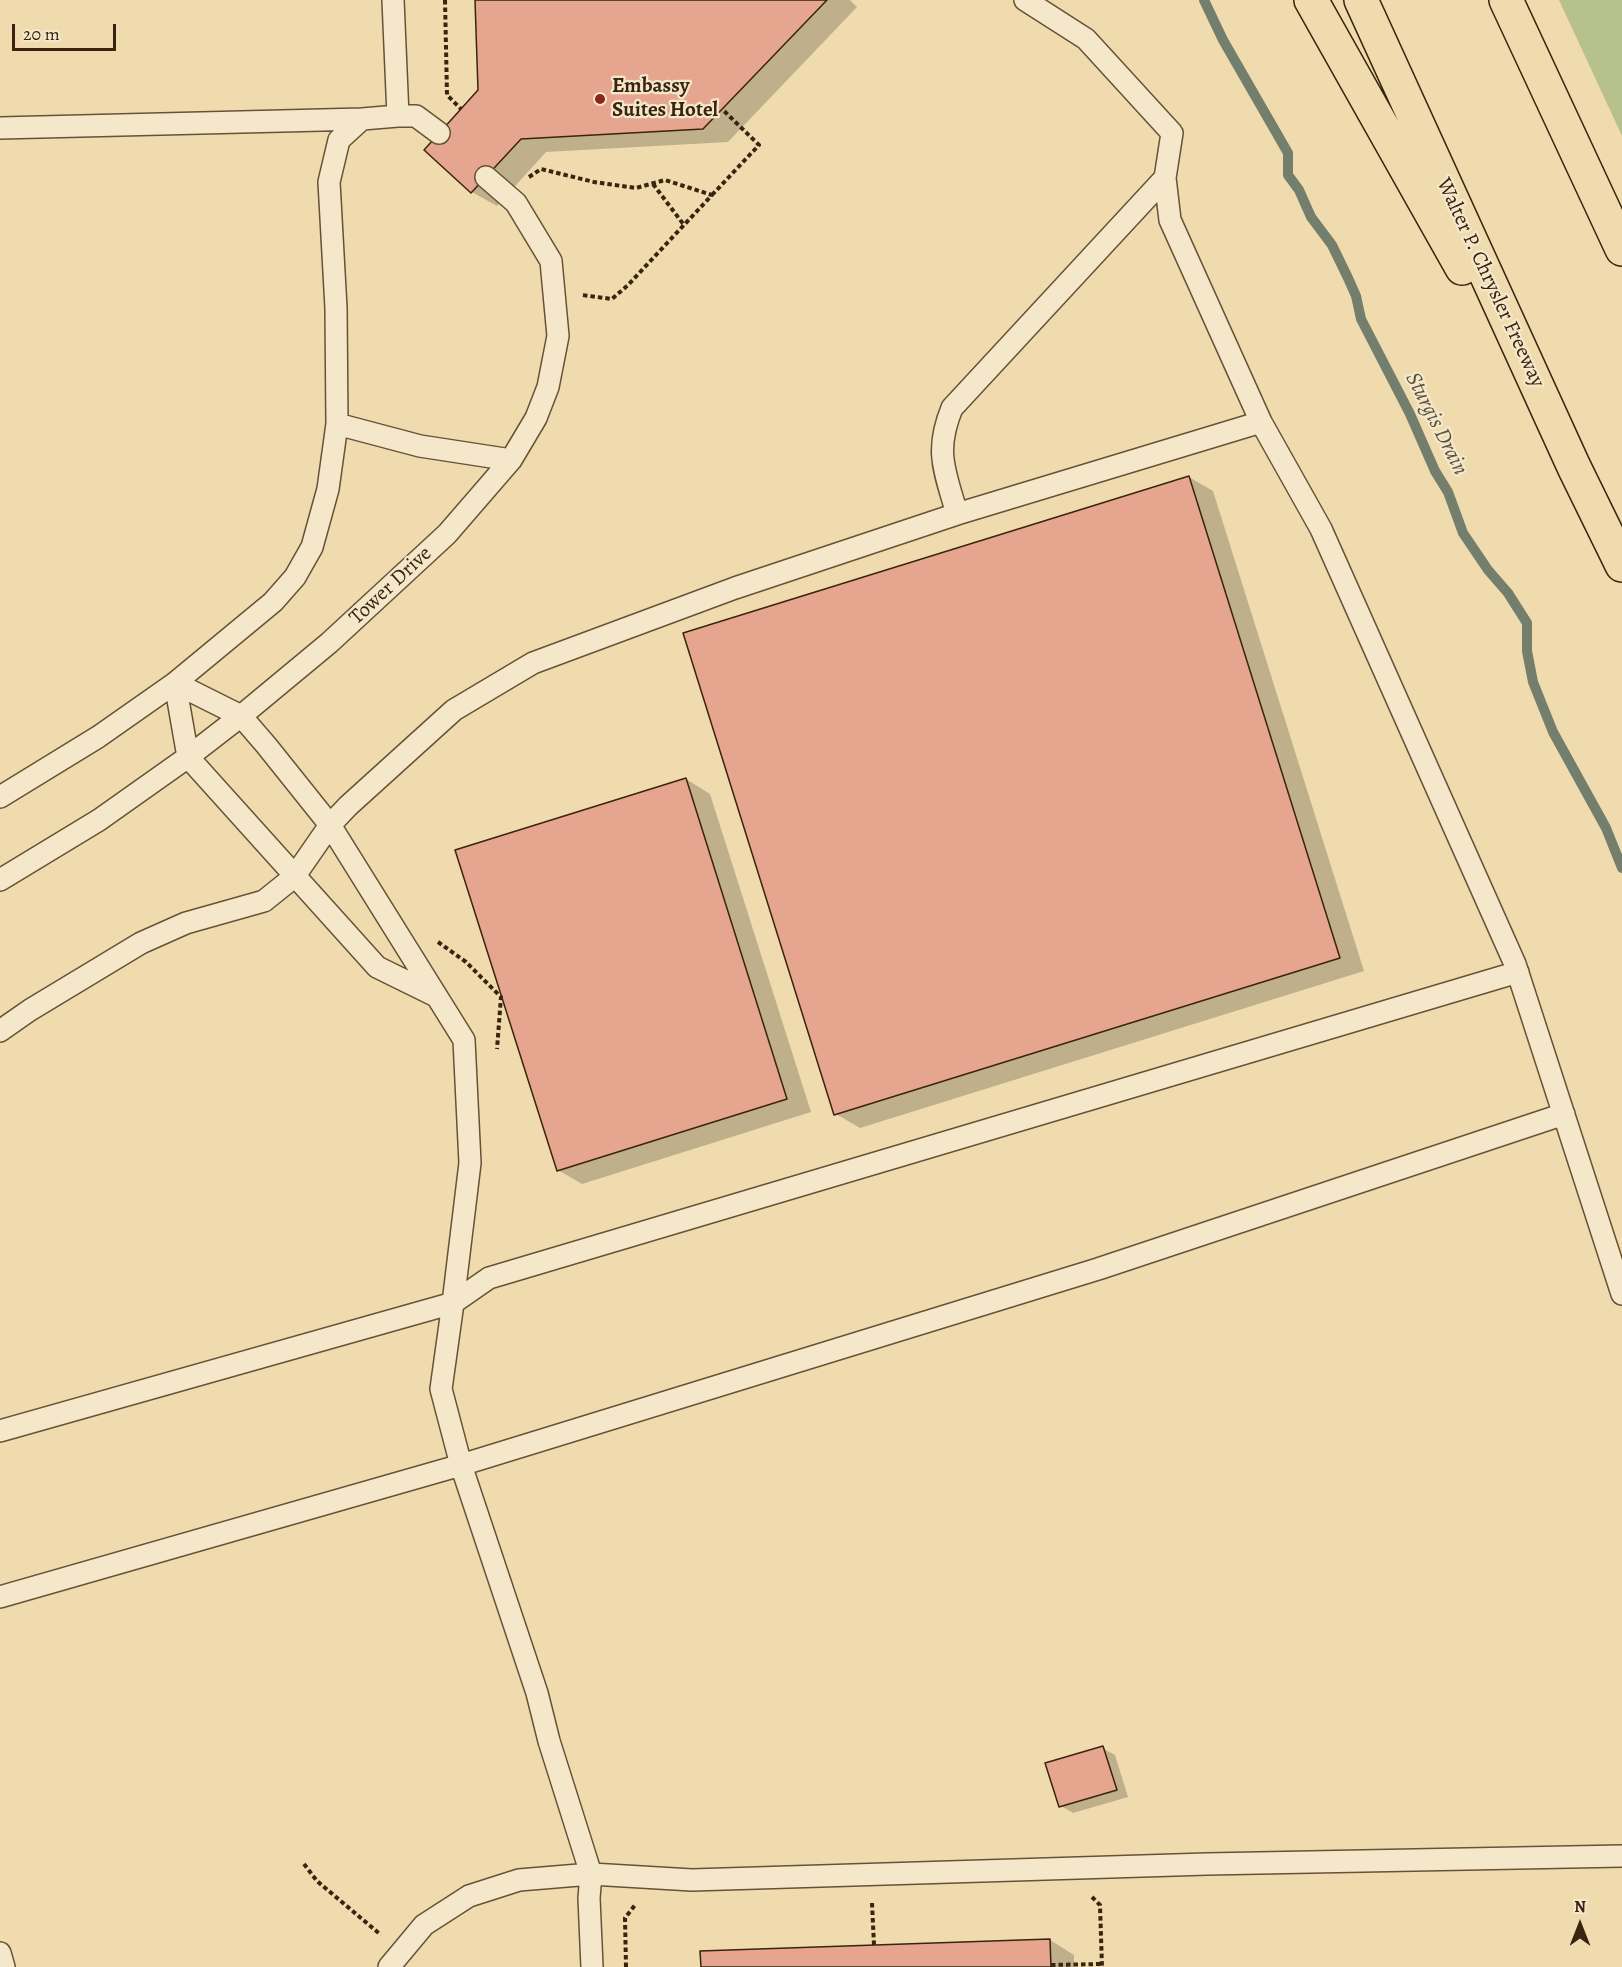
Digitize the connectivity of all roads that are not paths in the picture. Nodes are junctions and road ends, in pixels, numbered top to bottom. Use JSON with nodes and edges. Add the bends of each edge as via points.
{"nodes":[{"id":1,"x":393,"y":0,"type":"edge"},
{"id":2,"x":1025,"y":0,"type":"edge"},
{"id":3,"x":1311,"y":0,"type":"edge"},
{"id":4,"x":1361,"y":0,"type":"edge"},
{"id":5,"x":1506,"y":0,"type":"edge"},
{"id":6,"x":398,"y":116,"type":"junction"},
{"id":7,"x":362,"y":120,"type":"junction"},
{"id":8,"x":0,"y":128,"type":"edge"},
{"id":9,"x":439,"y":133,"type":"dead end"},
{"id":10,"x":486,"y":177,"type":"dead end"},
{"id":11,"x":1165,"y":178,"type":"junction"},
{"id":12,"x":1622,"y":249,"type":"edge"},
{"id":13,"x":1261,"y":422,"type":"junction"},
{"id":14,"x":337,"y":424,"type":"junction"},
{"id":15,"x":511,"y":460,"type":"junction"},
{"id":16,"x":1574,"y":467,"type":"junction"},
{"id":17,"x":957,"y":514,"type":"junction"},
{"id":18,"x":1622,"y":565,"type":"edge"},
{"id":19,"x":175,"y":683,"type":"junction"},
{"id":20,"x":241,"y":716,"type":"junction"},
{"id":21,"x":188,"y":757,"type":"junction"},
{"id":22,"x":0,"y":797,"type":"edge"},
{"id":23,"x":330,"y":825,"type":"junction"},
{"id":24,"x":294,"y":877,"type":"junction"},
{"id":25,"x":0,"y":880,"type":"edge"},
{"id":26,"x":1518,"y":972,"type":"junction"},
{"id":27,"x":436,"y":996,"type":"junction"},
{"id":28,"x":0,"y":1031,"type":"edge"},
{"id":29,"x":1564,"y":1114,"type":"junction"},
{"id":30,"x":1622,"y":1294,"type":"edge"},
{"id":31,"x":453,"y":1303,"type":"junction"},
{"id":32,"x":0,"y":1431,"type":"edge"},
{"id":33,"x":461,"y":1465,"type":"junction"},
{"id":34,"x":0,"y":1597,"type":"edge"},
{"id":35,"x":1622,"y":1856,"type":"edge"},
{"id":36,"x":591,"y":1874,"type":"junction"},
{"id":37,"x":0,"y":1953,"type":"edge"},
{"id":38,"x":4,"y":1967,"type":"edge"},
{"id":39,"x":389,"y":1967,"type":"edge"},
{"id":40,"x":592,"y":1967,"type":"edge"}],
"edges":[{"from":1,"to":6,"type":"lane"},
{"from":2,"to":11,"type":"lane","via":[[1086,39],[1172,133]]},
{"from":3,"to":16,"type":"highway"},
{"from":4,"to":16,"type":"highway","name":"Walter P. Chrysler Freeway"},
{"from":5,"to":12,"type":"highway"},
{"from":6,"to":7,"type":"lane"},
{"from":6,"to":9,"type":"lane","via":[[416,116]]},
{"from":7,"to":8,"type":"lane"},
{"from":7,"to":14,"type":"lane","via":[[339,140],[329,183]]},
{"from":10,"to":15,"type":"lane","name":"Tower Drive","via":[[516,203],[551,261],[558,336],[548,387]]},
{"from":11,"to":13,"type":"lane","via":[[1170,220]]},
{"from":11,"to":17,"type":"lane","via":[[952,408],[942,441],[942,457]]},
{"from":13,"to":17,"type":"lane"},
{"from":13,"to":26,"type":"lane","via":[[1321,529]]},
{"from":14,"to":15,"type":"lane","via":[[420,446]]},
{"from":14,"to":19,"type":"lane","via":[[328,489],[312,547],[295,577],[273,602]]},
{"from":15,"to":20,"type":"lane","name":"Tower Drive","via":[[447,534],[329,643]]},
{"from":16,"to":18,"type":"highway","name":"Walter P. Chrysler Freeway"},
{"from":17,"to":23,"type":"lane","via":[[735,588],[533,663],[454,710]]},
{"from":19,"to":20,"type":"lane"},
{"from":19,"to":21,"type":"lane"},
{"from":19,"to":22,"type":"lane","via":[[98,737]]},
{"from":20,"to":21,"type":"lane","name":"Tower Drive"},
{"from":20,"to":23,"type":"lane"},
{"from":21,"to":24,"type":"lane"},
{"from":21,"to":25,"type":"lane","name":"Tower Drive","via":[[99,820]]},
{"from":23,"to":24,"type":"lane"},
{"from":23,"to":27,"type":"lane"},
{"from":24,"to":27,"type":"lane","via":[[377,967]]},
{"from":24,"to":28,"type":"lane","via":[[264,901],[186,923],[141,943]]},
{"from":26,"to":29,"type":"lane"},
{"from":26,"to":31,"type":"lane","via":[[489,1278]]},
{"from":27,"to":31,"type":"lane","via":[[464,1040],[470,1163]]},
{"from":29,"to":30,"type":"lane"},
{"from":29,"to":33,"type":"lane","via":[[1167,1247]]},
{"from":31,"to":32,"type":"lane"},
{"from":31,"to":33,"type":"lane","via":[[441,1389]]},
{"from":33,"to":34,"type":"lane"},
{"from":33,"to":36,"type":"lane","via":[[537,1693]]},
{"from":35,"to":36,"type":"lane","via":[[692,1880]]},
{"from":36,"to":39,"type":"lane","via":[[519,1880],[469,1896],[424,1925]]},
{"from":36,"to":40,"type":"lane"},
{"from":37,"to":38,"type":"lane"}]}
